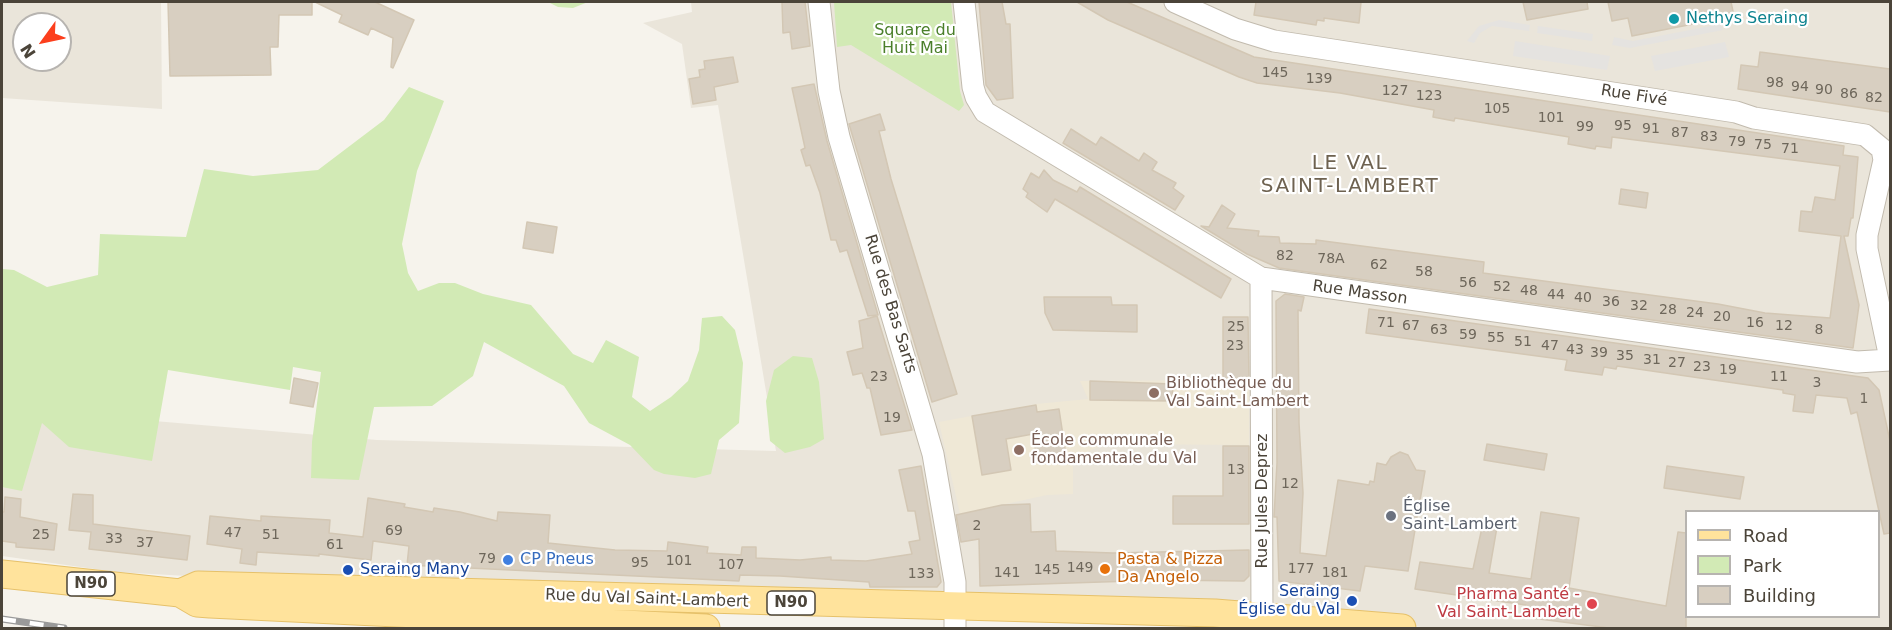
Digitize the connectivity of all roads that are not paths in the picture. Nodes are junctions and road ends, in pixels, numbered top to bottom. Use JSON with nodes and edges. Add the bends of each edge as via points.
{"nodes":[{"id":1,"x":819,"y":2,"type":"edge"},
{"id":2,"x":964,"y":2,"type":"edge"},
{"id":3,"x":1175,"y":2,"type":"edge"},
{"id":4,"x":1886,"y":148,"type":"edge"},
{"id":5,"x":1261,"y":278,"type":"junction"},
{"id":6,"x":1890,"y":359,"type":"edge"},
{"id":7,"x":2,"y":574,"type":"edge"},
{"id":8,"x":180,"y":593,"type":"junction"},
{"id":9,"x":955,"y":618,"type":"edge"},
{"id":10,"x":1262,"y":622,"type":"edge"},
{"id":11,"x":706,"y":628,"type":"edge"},
{"id":12,"x":1402,"y":628,"type":"edge"}],
"edges":[{"from":1,"to":9,"type":"street","name":"Rue des Bas Sarts","via":[[829,91],[839,137],[935,462],[955,582]]},
{"from":2,"to":5,"type":"street","name":"Rue Masson","via":[[973,87],[985,112]]},
{"from":3,"to":4,"type":"street","name":"Rue Fivé","via":[[1235,29],[1274,41],[1736,112],[1865,135]]},
{"from":4,"to":6,"type":"street","name":"Rue Fivé","via":[[1867,235]]},
{"from":5,"to":6,"type":"street","name":"Rue Masson","via":[[1857,362]]},
{"from":5,"to":10,"type":"street","name":"Rue Jules Deprez"},
{"from":7,"to":8,"type":"main road","name":"Rue du Val Saint-Lambert","number":"N90"},
{"from":8,"to":9,"type":"main road","name":"Rue du Val Saint-Lambert","number":"N90","via":[[198,585]]},
{"from":8,"to":11,"type":"main road","name":"Rue du Val Saint-Lambert","number":"N90","via":[[197,603],[265,608]]},
{"from":9,"to":10,"type":"main road","name":"Rue du Val Saint-Lambert","number":"N90"},
{"from":10,"to":12,"type":"main road","name":"Rue du Val Saint-Lambert","number":"N90"}]}
